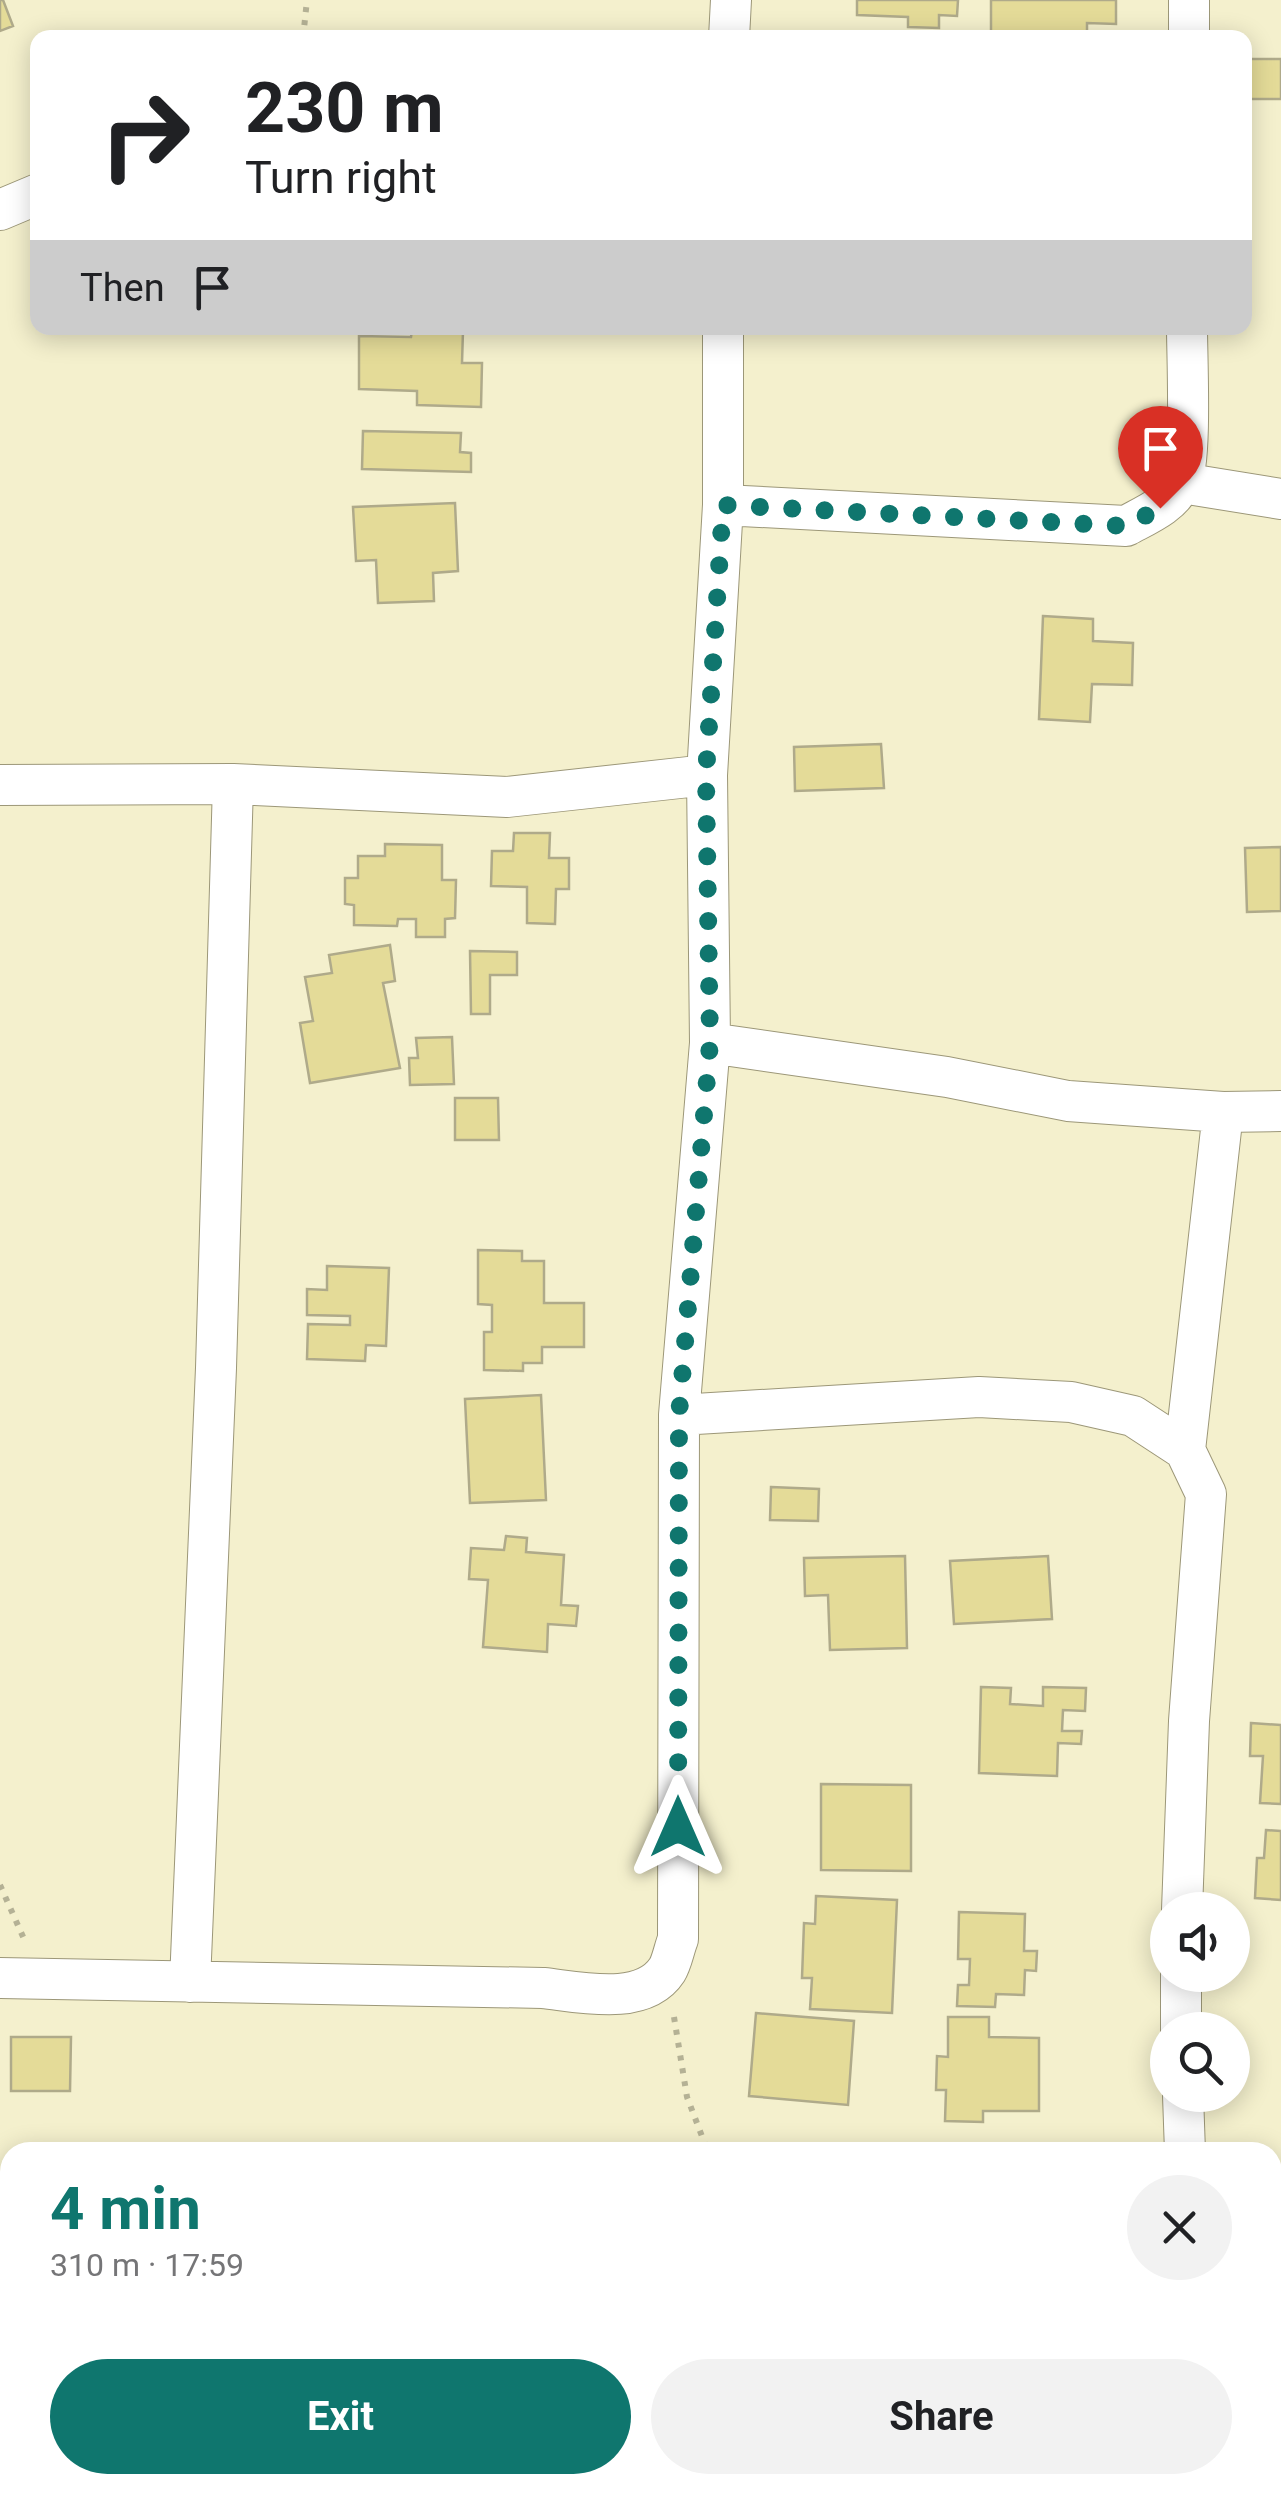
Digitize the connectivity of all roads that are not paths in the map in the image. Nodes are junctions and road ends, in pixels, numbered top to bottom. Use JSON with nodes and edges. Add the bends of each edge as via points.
{"nodes":[{"id":1,"x":732,"y":0,"type":"edge"},
{"id":2,"x":1189,"y":0,"type":"edge"},
{"id":3,"x":730,"y":30,"type":"edge"},
{"id":4,"x":1189,"y":30,"type":"edge"},
{"id":5,"x":30,"y":197,"type":"edge"},
{"id":6,"x":0,"y":210,"type":"edge"},
{"id":7,"x":723,"y":335,"type":"edge"},
{"id":8,"x":1187,"y":335,"type":"edge"},
{"id":9,"x":1182,"y":483,"type":"junction"},
{"id":10,"x":1281,"y":499,"type":"edge"},
{"id":11,"x":723,"y":505,"type":"junction"},
{"id":12,"x":706,"y":774,"type":"junction"},
{"id":13,"x":232,"y":784,"type":"junction"},
{"id":14,"x":0,"y":785,"type":"edge"},
{"id":15,"x":710,"y":1043,"type":"junction"},
{"id":16,"x":1281,"y":1111,"type":"edge"},
{"id":17,"x":1222,"y":1112,"type":"junction"},
{"id":18,"x":679,"y":1415,"type":"junction"},
{"id":19,"x":1186,"y":1450,"type":"junction"},
{"id":20,"x":1183,"y":1892,"type":"edge"},
{"id":21,"x":0,"y":1978,"type":"edge"},
{"id":22,"x":190,"y":1982,"type":"junction"},
{"id":23,"x":1184,"y":2112,"type":"edge"},
{"id":24,"x":1185,"y":2142,"type":"edge"}],
"edges":[{"from":1,"to":3,"type":"street"},
{"from":2,"to":4,"type":"street"},
{"from":5,"to":6,"type":"street"},
{"from":7,"to":11,"type":"street"},
{"from":8,"to":9,"type":"street"},
{"from":9,"to":10,"type":"street"},
{"from":9,"to":11,"type":"street","via":[[1160,508],[1126,526]]},
{"from":11,"to":12,"type":"street"},
{"from":12,"to":13,"type":"street","via":[[507,797]]},
{"from":12,"to":15,"type":"street"},
{"from":13,"to":14,"type":"street"},
{"from":13,"to":22,"type":"street"},
{"from":15,"to":17,"type":"street","via":[[948,1077],[1068,1102]]},
{"from":15,"to":18,"type":"street"},
{"from":16,"to":17,"type":"street"},
{"from":17,"to":19,"type":"street"},
{"from":18,"to":19,"type":"street","via":[[979,1397],[1071,1402],[1134,1416]]},
{"from":18,"to":22,"type":"street","via":[[678,1939],[666,1971],[644,1990],[602,1994]]},
{"from":19,"to":20,"type":"street","via":[[1206,1494]]},
{"from":21,"to":22,"type":"street"},
{"from":23,"to":24,"type":"street"}]}
